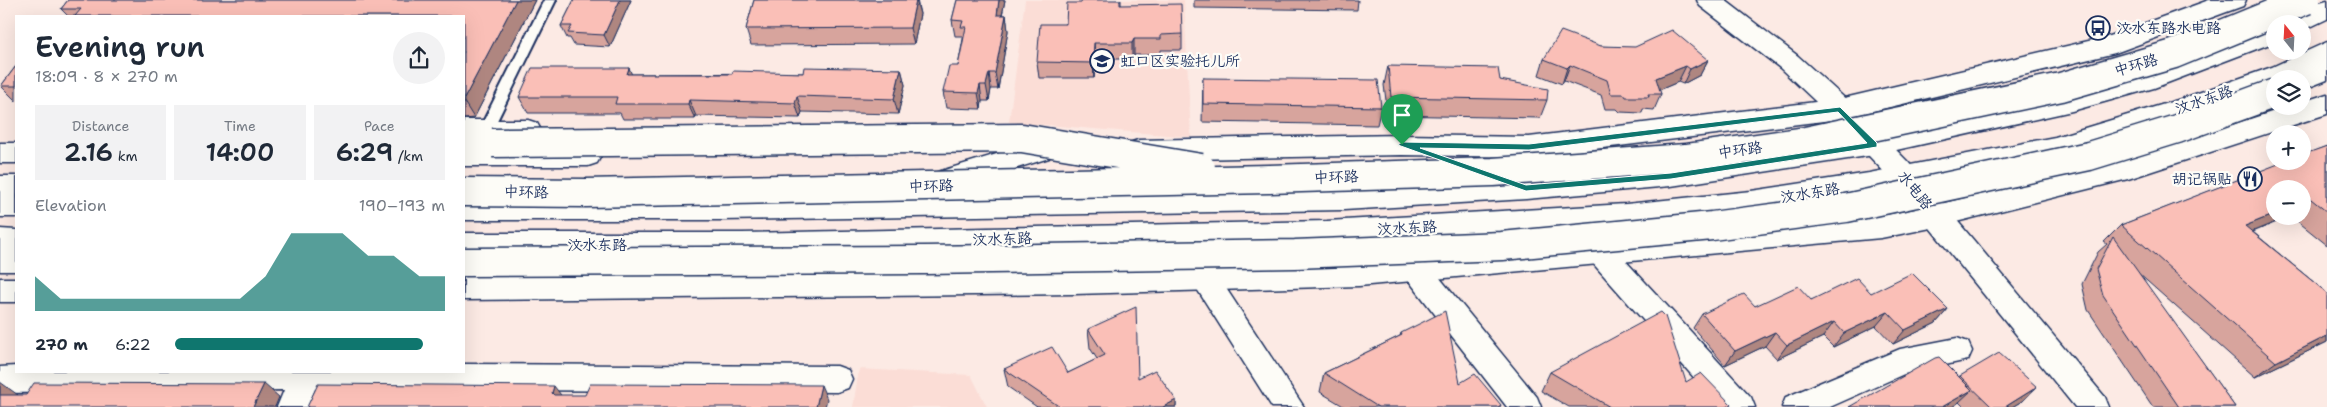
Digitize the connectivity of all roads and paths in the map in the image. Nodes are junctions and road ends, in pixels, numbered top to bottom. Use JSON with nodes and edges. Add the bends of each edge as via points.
{"nodes":[{"id":1,"x":550,"y":0,"type":"edge"},
{"id":2,"x":1709,"y":0,"type":"edge"},
{"id":3,"x":2234,"y":0,"type":"edge"},
{"id":4,"x":2292,"y":0,"type":"edge"},
{"id":5,"x":2306,"y":0,"type":"edge"},
{"id":6,"x":2327,"y":8,"type":"edge"},
{"id":7,"x":2290,"y":15,"type":"edge"},
{"id":8,"x":2311,"y":17,"type":"edge"},
{"id":9,"x":2266,"y":36,"type":"edge"},
{"id":10,"x":2327,"y":50,"type":"edge"},
{"id":11,"x":2327,"y":70,"type":"edge"},
{"id":12,"x":2311,"y":77,"type":"edge"},
{"id":13,"x":2266,"y":96,"type":"edge"},
{"id":14,"x":2327,"y":104,"type":"edge"},
{"id":15,"x":1840,"y":109,"type":"junction"},
{"id":16,"x":481,"y":135,"type":"edge"},
{"id":17,"x":465,"y":143,"type":"edge"},
{"id":18,"x":1402,"y":145,"type":"junction"},
{"id":19,"x":1874,"y":145,"type":"junction"},
{"id":20,"x":1188,"y":150,"type":"junction"},
{"id":21,"x":1040,"y":151,"type":"junction"},
{"id":22,"x":0,"y":153,"type":"edge"},
{"id":23,"x":15,"y":153,"type":"edge"},
{"id":24,"x":465,"y":156,"type":"edge"},
{"id":25,"x":1905,"y":177,"type":"junction"},
{"id":26,"x":1269,"y":179,"type":"junction"},
{"id":27,"x":0,"y":187,"type":"edge"},
{"id":28,"x":15,"y":187,"type":"edge"},
{"id":29,"x":1526,"y":188,"type":"junction"},
{"id":30,"x":465,"y":192,"type":"edge"},
{"id":31,"x":0,"y":206,"type":"edge"},
{"id":32,"x":15,"y":206,"type":"edge"},
{"id":33,"x":854,"y":207,"type":"junction"},
{"id":34,"x":465,"y":209,"type":"edge"},
{"id":35,"x":1936,"y":216,"type":"junction"},
{"id":36,"x":0,"y":240,"type":"edge"},
{"id":37,"x":15,"y":241,"type":"edge"},
{"id":38,"x":845,"y":242,"type":"junction"},
{"id":39,"x":465,"y":244,"type":"edge"},
{"id":40,"x":1600,"y":252,"type":"junction"},
{"id":41,"x":0,"y":259,"type":"edge"},
{"id":42,"x":15,"y":259,"type":"edge"},
{"id":43,"x":465,"y":262,"type":"edge"},
{"id":44,"x":1416,"y":269,"type":"junction"},
{"id":45,"x":1204,"y":278,"type":"junction"},
{"id":46,"x":1041,"y":283,"type":"junction"},
{"id":47,"x":465,"y":288,"type":"edge"},
{"id":48,"x":0,"y":290,"type":"edge"},
{"id":49,"x":15,"y":290,"type":"edge"},
{"id":50,"x":1957,"y":351,"type":"dead end"},
{"id":51,"x":307,"y":374,"type":"edge"},
{"id":52,"x":589,"y":377,"type":"junction"},
{"id":53,"x":837,"y":378,"type":"dead end"},
{"id":54,"x":0,"y":380,"type":"edge"},
{"id":55,"x":46,"y":380,"type":"junction"},
{"id":56,"x":29,"y":407,"type":"edge"},
{"id":57,"x":292,"y":407,"type":"edge"},
{"id":58,"x":579,"y":407,"type":"edge"},
{"id":59,"x":1289,"y":407,"type":"edge"},
{"id":60,"x":1526,"y":407,"type":"edge"},
{"id":61,"x":1740,"y":407,"type":"edge"},
{"id":62,"x":1797,"y":407,"type":"edge"},
{"id":63,"x":2094,"y":407,"type":"edge"}],
"edges":[{"from":1,"to":16,"type":"lane"},
{"from":2,"to":15,"type":"main road","name":"水电路","via":[[1789,62]]},
{"from":3,"to":15,"type":"main road","via":[[2115,44]]},
{"from":4,"to":7,"type":"main road"},
{"from":5,"to":26,"type":"main road","name":"中环路","bridge":true,"via":[[2174,54],[2061,87],[1806,141],[1686,158],[1503,171]]},
{"from":6,"to":8,"type":"main road"},
{"from":9,"to":19,"type":"main road","via":[[2145,81],[2072,101]]},
{"from":10,"to":25,"type":"main road","name":"汶水东路","via":[[2281,73],[2189,106],[2055,147]]},
{"from":11,"to":12,"type":"main road"},
{"from":13,"to":43,"type":"main road","bridge":true,"via":[[2177,130],[2089,156],[1846,208],[1712,226],[1502,246],[1296,254],[945,260]]},
{"from":14,"to":35,"type":"main road","via":[[2128,169]]},
{"from":15,"to":18,"type":"main road","via":[[1529,147]]},
{"from":15,"to":19,"type":"main road","name":"水电路"},
{"from":16,"to":17,"type":"main road"},
{"from":16,"to":20,"type":"main road","via":[[1026,130]]},
{"from":16,"to":26,"type":"main road","bridge":true,"via":[[1022,138]]},
{"from":18,"to":20,"type":"main road"},
{"from":18,"to":29,"type":"main road"},
{"from":19,"to":25,"type":"main road","name":"水电路"},
{"from":19,"to":29,"type":"main road","via":[[1671,176]]},
{"from":20,"to":21,"type":"main road"},
{"from":21,"to":24,"type":"main road"},
{"from":21,"to":33,"type":"main road"},
{"from":22,"to":23,"type":"main road"},
{"from":25,"to":35,"type":"main road","name":"水电路"},
{"from":25,"to":38,"type":"main road","name":"汶水东路","via":[[1751,202],[1626,215],[1470,225],[1328,232]]},
{"from":26,"to":30,"type":"main road","name":"中环路","bridge":true,"via":[[586,193]]},
{"from":27,"to":28,"type":"main road"},
{"from":29,"to":33,"type":"main road","via":[[1344,199]]},
{"from":31,"to":32,"type":"main road"},
{"from":33,"to":34,"type":"main road"},
{"from":35,"to":40,"type":"main road","via":[[1881,227]]},
{"from":35,"to":63,"type":"main road","name":"水电路"},
{"from":36,"to":37,"type":"main road"},
{"from":38,"to":39,"type":"main road","name":"汶水东路"},
{"from":38,"to":46,"type":"main road"},
{"from":40,"to":44,"type":"main road"},
{"from":40,"to":61,"type":"main road"},
{"from":41,"to":42,"type":"main road"},
{"from":44,"to":45,"type":"main road","via":[[1359,274]]},
{"from":44,"to":60,"type":"main road"},
{"from":45,"to":46,"type":"main road"},
{"from":45,"to":59,"type":"main road"},
{"from":46,"to":47,"type":"main road"},
{"from":48,"to":49,"type":"main road"},
{"from":50,"to":62,"type":"main road","via":[[1900,362]]},
{"from":51,"to":52,"type":"main road"},
{"from":51,"to":55,"type":"main road"},
{"from":51,"to":57,"type":"main road"},
{"from":52,"to":53,"type":"main road"},
{"from":52,"to":58,"type":"main road"},
{"from":54,"to":55,"type":"main road"},
{"from":55,"to":56,"type":"main road"}]}
